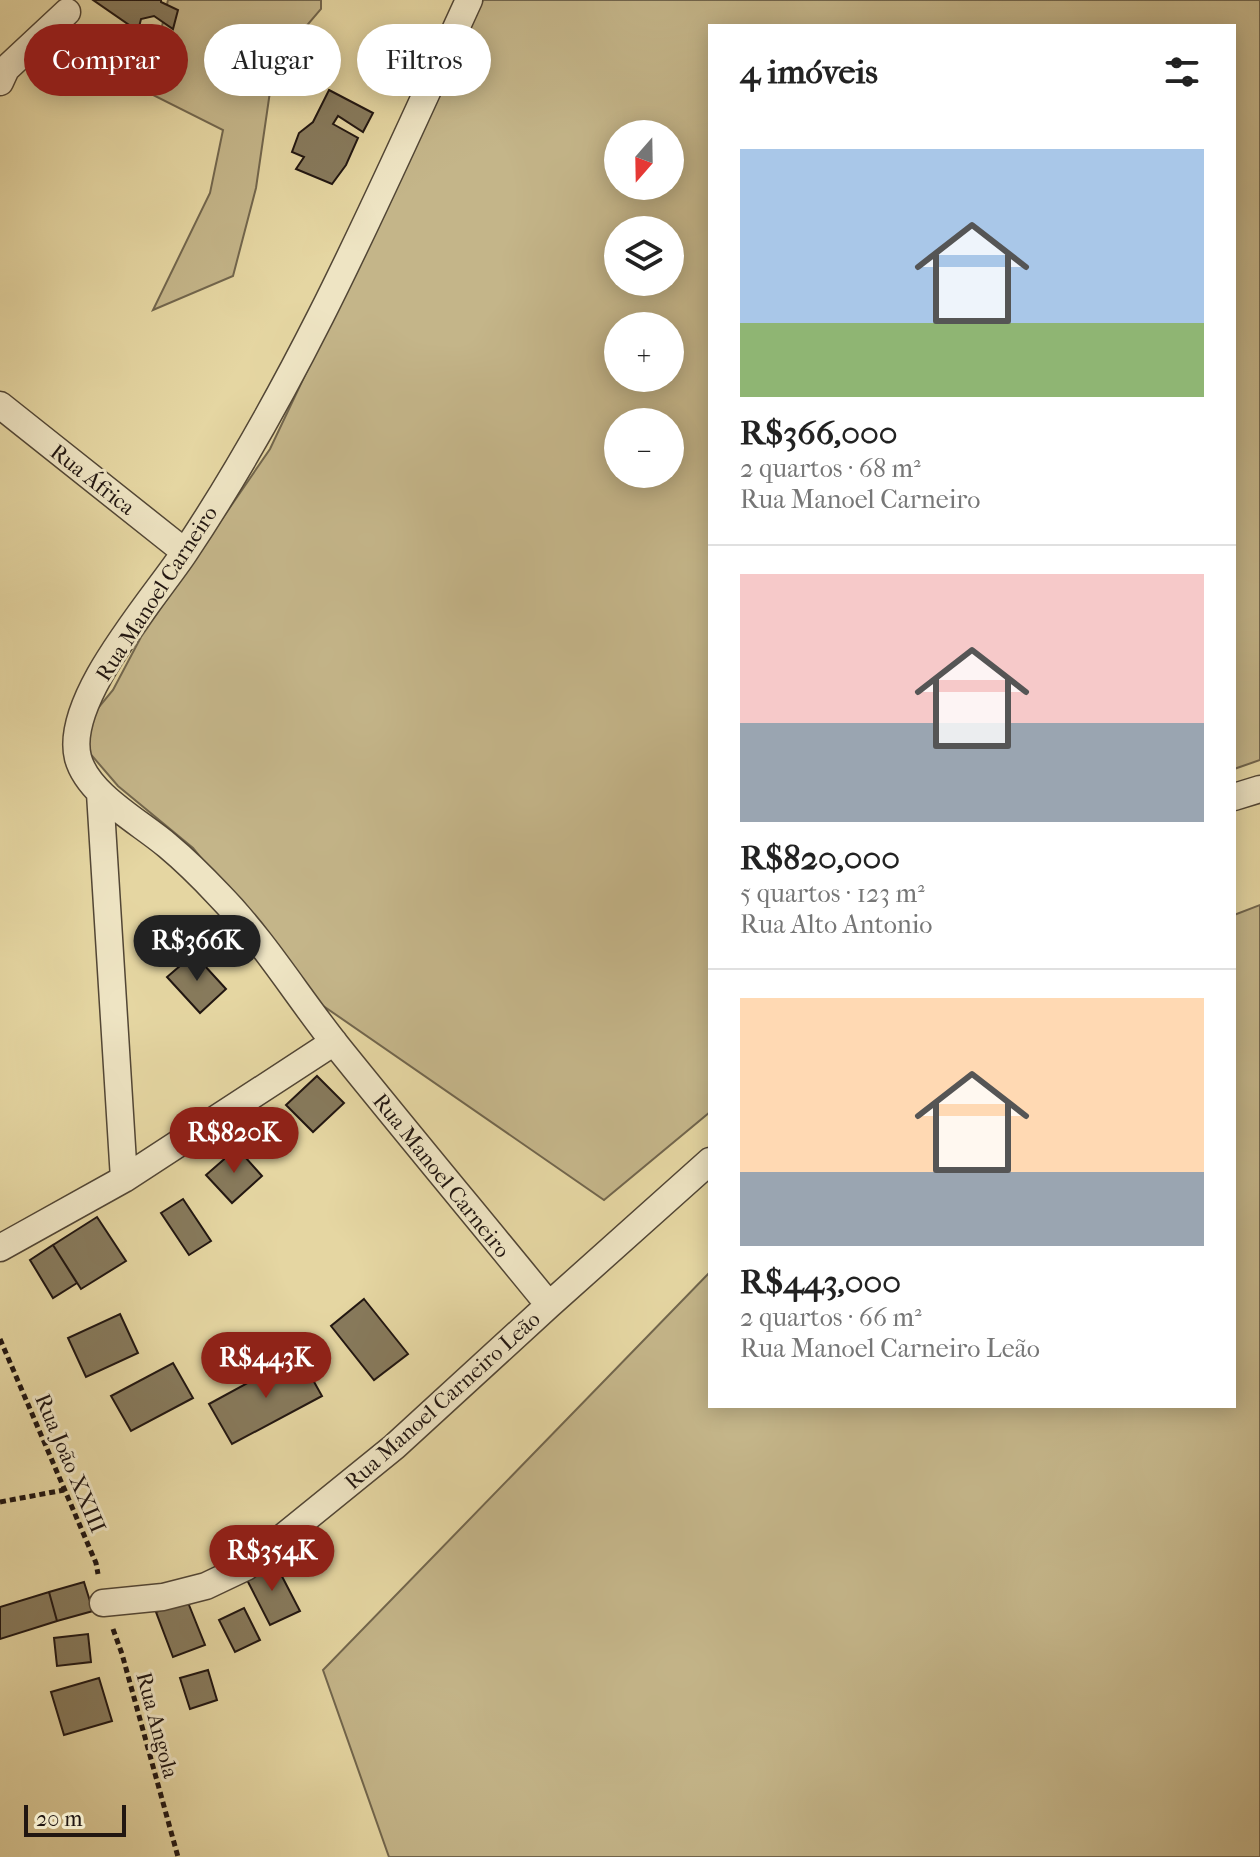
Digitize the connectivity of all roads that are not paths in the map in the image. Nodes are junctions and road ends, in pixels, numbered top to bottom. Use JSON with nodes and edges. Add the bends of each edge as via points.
{"nodes":[{"id":1,"x":469,"y":0,"type":"edge"},
{"id":2,"x":67,"y":12,"type":"dead end"},
{"id":3,"x":0,"y":82,"type":"edge"},
{"id":4,"x":0,"y":405,"type":"edge"},
{"id":5,"x":185,"y":552,"type":"junction"},
{"id":6,"x":1260,"y":789,"type":"edge"},
{"id":7,"x":100,"y":793,"type":"junction"},
{"id":8,"x":1236,"y":796,"type":"edge"},
{"id":9,"x":334,"y":1042,"type":"junction"},
{"id":10,"x":708,"y":1163,"type":"edge"},
{"id":11,"x":124,"y":1179,"type":"junction"},
{"id":12,"x":0,"y":1248,"type":"edge"},
{"id":13,"x":549,"y":1305,"type":"junction"},
{"id":14,"x":103,"y":1603,"type":"road end"}],
"edges":[{"from":1,"to":5,"type":"street","name":"Rua Manoel Carneiro","via":[[299,355]]},
{"from":2,"to":3,"type":"street","via":[[6,69]]},
{"from":4,"to":5,"type":"street","name":"Rua África"},
{"from":5,"to":7,"type":"street","name":"Rua Manoel Carneiro","via":[[128,631],[84,707],[75,736],[79,762]]},
{"from":6,"to":8,"type":"street"},
{"from":7,"to":9,"type":"street","name":"Rua Manoel Carneiro","via":[[170,847],[222,898]]},
{"from":7,"to":11,"type":"street"},
{"from":9,"to":11,"type":"street"},
{"from":9,"to":13,"type":"street","name":"Rua Manoel Carneiro"},
{"from":10,"to":13,"type":"street","name":"Rua Manoel Carneiro Leão"},
{"from":11,"to":12,"type":"street"},
{"from":13,"to":14,"type":"street","name":"Rua Manoel Carneiro Leão","via":[[394,1447],[246,1567],[206,1586],[163,1597]]}]}
